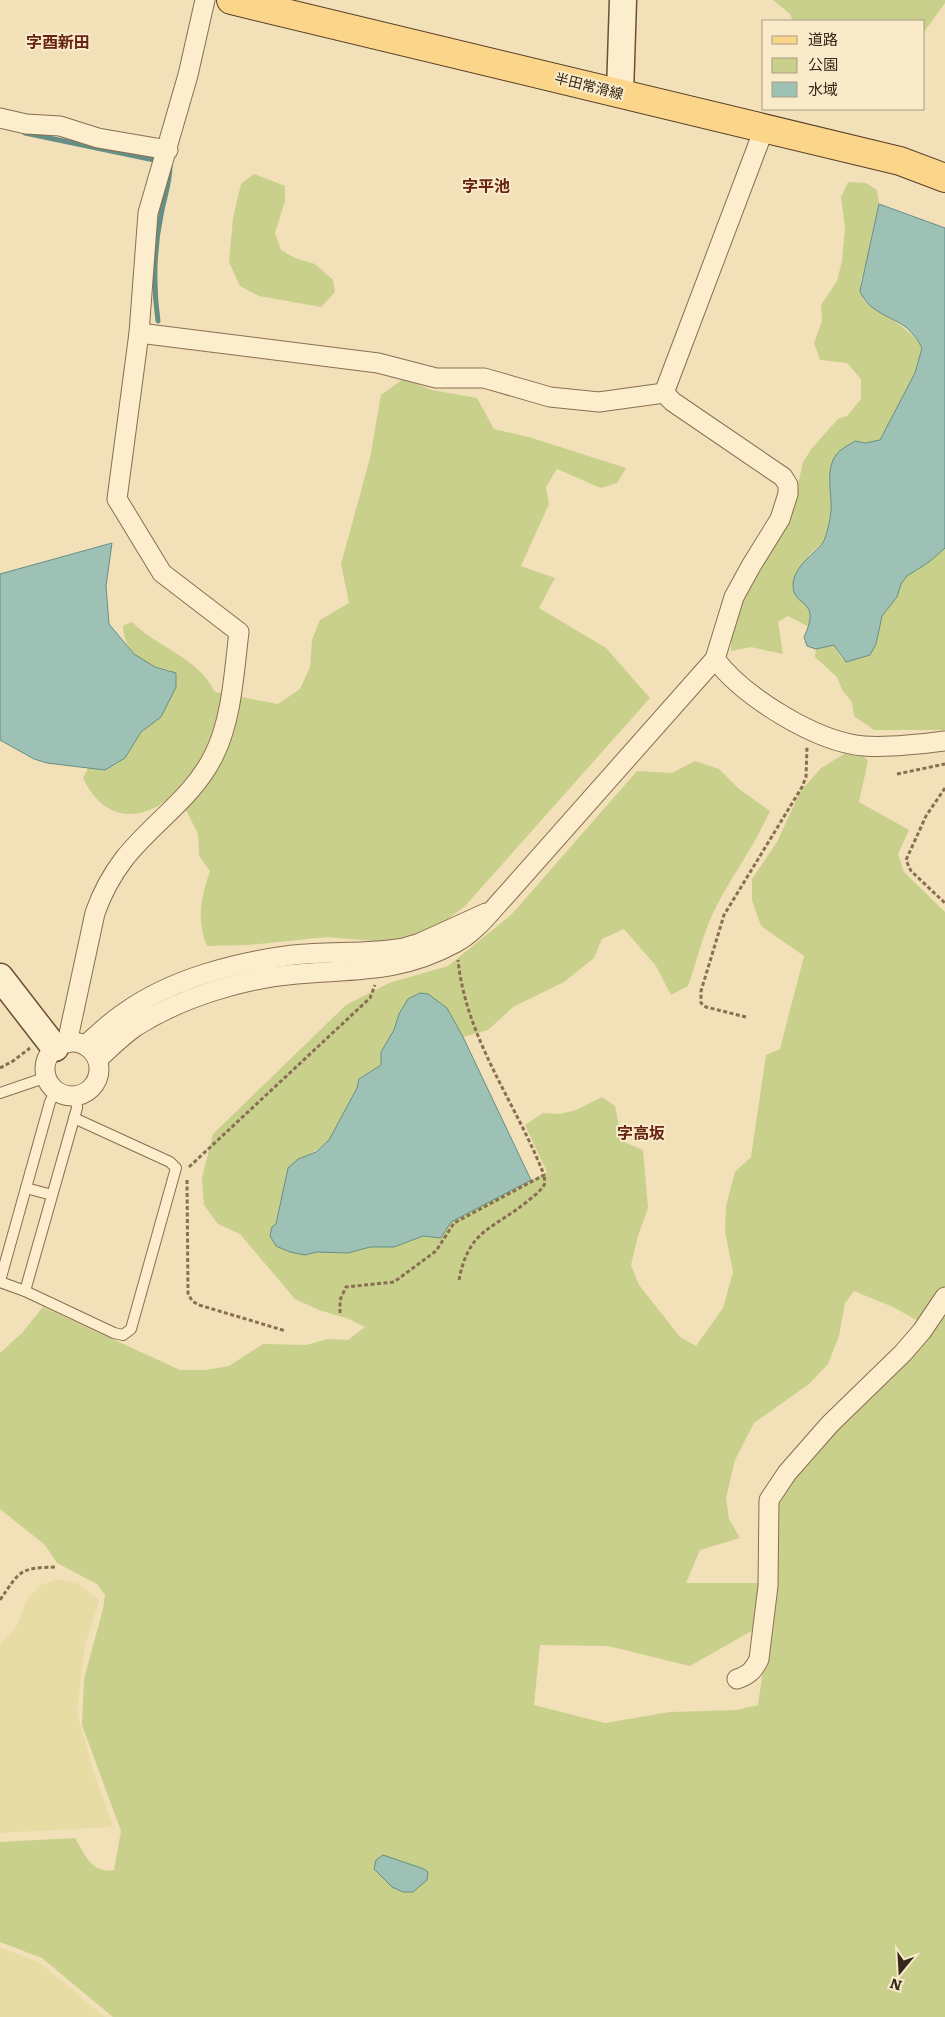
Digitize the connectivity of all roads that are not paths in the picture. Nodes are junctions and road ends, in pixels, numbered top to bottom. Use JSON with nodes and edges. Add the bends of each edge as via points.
{"nodes":[{"id":1,"x":205,"y":0,"type":"edge"},
{"id":2,"x":231,"y":0,"type":"edge"},
{"id":3,"x":623,"y":0,"type":"edge"},
{"id":4,"x":620,"y":94,"type":"junction"},
{"id":5,"x":0,"y":118,"type":"edge"},
{"id":6,"x":764,"y":129,"type":"junction"},
{"id":7,"x":168,"y":150,"type":"junction"},
{"id":8,"x":945,"y":178,"type":"edge"},
{"id":9,"x":138,"y":333,"type":"junction"},
{"id":10,"x":664,"y":393,"type":"junction"},
{"id":11,"x":715,"y":659,"type":"junction"},
{"id":12,"x":945,"y":741,"type":"edge"},
{"id":13,"x":491,"y":911,"type":"junction"},
{"id":14,"x":344,"y":952,"type":"junction"},
{"id":15,"x":277,"y":967,"type":"junction"},
{"id":16,"x":344,"y":970,"type":"junction"},
{"id":17,"x":0,"y":977,"type":"edge"},
{"id":18,"x":57,"y":1048,"type":"junction"},
{"id":19,"x":92,"y":1052,"type":"junction"},
{"id":20,"x":52,"y":1084,"type":"junction"},
{"id":21,"x":0,"y":1093,"type":"edge"},
{"id":22,"x":76,"y":1095,"type":"junction"},
{"id":23,"x":74,"y":1118,"type":"junction"},
{"id":24,"x":26,"y":1188,"type":"junction"},
{"id":25,"x":52,"y":1195,"type":"junction"},
{"id":26,"x":0,"y":1281,"type":"edge"},
{"id":27,"x":25,"y":1291,"type":"junction"},
{"id":28,"x":945,"y":1297,"type":"edge"},
{"id":29,"x":737,"y":1679,"type":"dead end"}],
"edges":[{"from":1,"to":7,"type":"street"},
{"from":2,"to":4,"type":"main road","name":"半田常滑線"},
{"from":3,"to":4,"type":"street"},
{"from":4,"to":6,"type":"main road","name":"半田常滑線"},
{"from":5,"to":7,"type":"street","via":[[26,124],[60,126],[98,138]]},
{"from":6,"to":8,"type":"main road","name":"半田常滑線","via":[[900,161]]},
{"from":6,"to":10,"type":"street"},
{"from":7,"to":9,"type":"street","via":[[148,213]]},
{"from":9,"to":10,"type":"street","via":[[378,363],[436,378],[484,378],[550,397],[599,402]]},
{"from":9,"to":18,"type":"street","via":[[117,499],[162,573],[239,632],[227,714],[213,757],[178,804],[124,858],[111,877],[95,913]]},
{"from":10,"to":11,"type":"street","via":[[783,477],[788,485],[780,520],[734,597]]},
{"from":11,"to":12,"type":"street","via":[[728,676],[807,730],[837,741],[865,746]]},
{"from":11,"to":13,"type":"street"},
{"from":13,"to":14,"type":"street","via":[[403,948]]},
{"from":13,"to":16,"type":"street","via":[[473,932],[412,961],[376,969]]},
{"from":14,"to":15,"type":"street"},
{"from":14,"to":16,"type":"street"},
{"from":15,"to":16,"type":"street"},
{"from":15,"to":19,"type":"street","via":[[193,978],[169,988]]},
{"from":17,"to":18,"type":"street"},
{"from":18,"to":19,"type":"street"},
{"from":18,"to":20,"type":"street","via":[[46,1063]]},
{"from":19,"to":22,"type":"street","via":[[99,1074],[90,1090]]},
{"from":20,"to":21,"type":"lane"},
{"from":20,"to":22,"type":"street","via":[[63,1094]]},
{"from":20,"to":24,"type":"lane"},
{"from":22,"to":23,"type":"lane"},
{"from":23,"to":25,"type":"lane"},
{"from":23,"to":27,"type":"lane","via":[[170,1162],[179,1172],[128,1332],[123,1335],[114,1333]]},
{"from":24,"to":25,"type":"lane"},
{"from":24,"to":26,"type":"lane"},
{"from":25,"to":27,"type":"lane"},
{"from":26,"to":27,"type":"lane"},
{"from":28,"to":29,"type":"street","via":[[909,1346],[830,1424],[787,1473],[769,1500],[768,1586],[759,1659],[748,1675]]}]}
